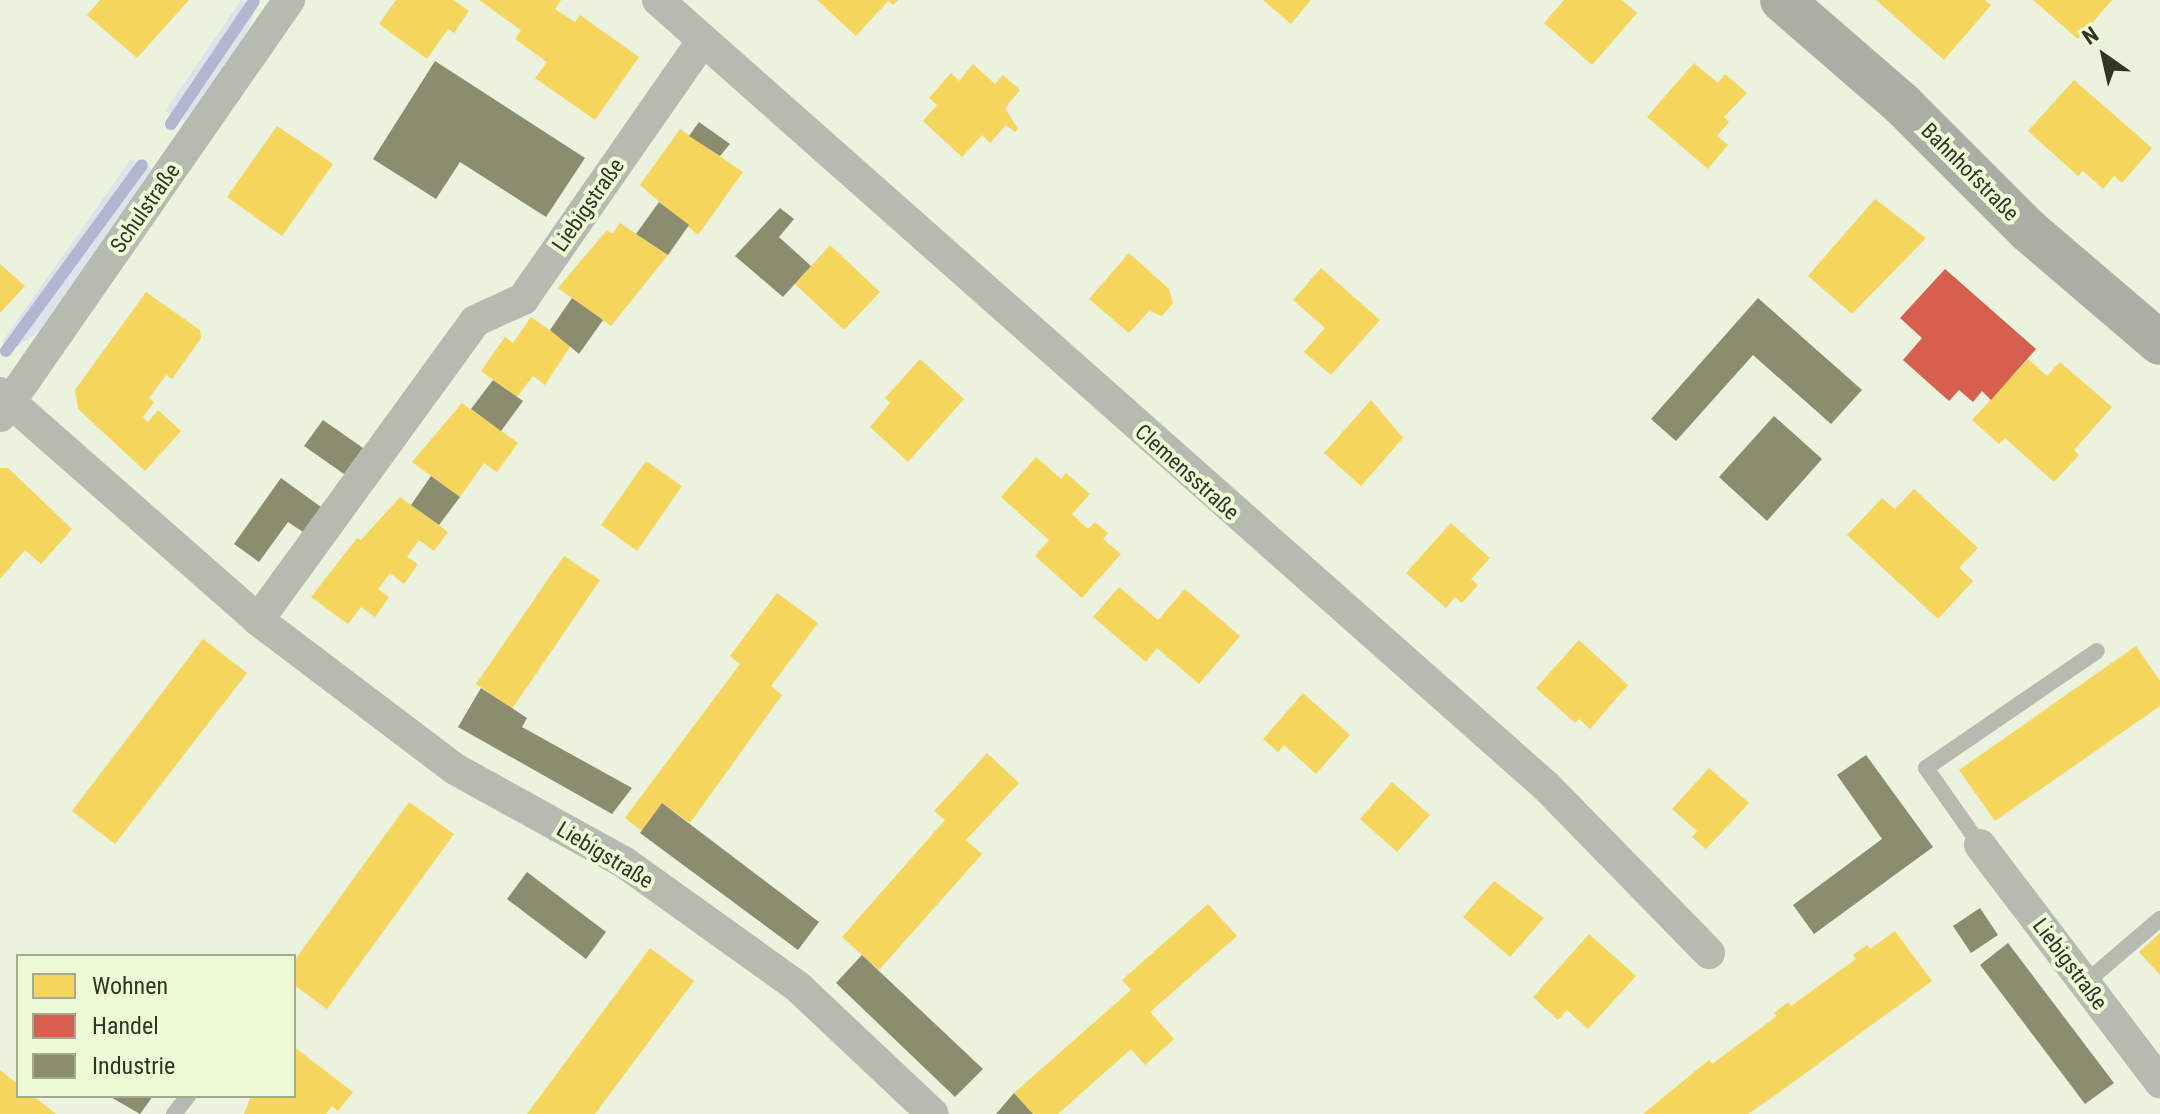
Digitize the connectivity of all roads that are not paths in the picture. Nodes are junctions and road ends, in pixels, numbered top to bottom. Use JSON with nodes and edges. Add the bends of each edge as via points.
{"nodes":[{"id":1,"x":289,"y":0,"type":"edge"},
{"id":2,"x":658,"y":0,"type":"edge"},
{"id":3,"x":1782,"y":0,"type":"edge"},
{"id":4,"x":703,"y":40,"type":"junction"},
{"id":5,"x":2160,"y":343,"type":"edge"},
{"id":6,"x":4,"y":404,"type":"edge"},
{"id":7,"x":258,"y":620,"type":"junction"},
{"id":8,"x":2097,"y":651,"type":"dead end"},
{"id":9,"x":1980,"y":845,"type":"joint"},
{"id":10,"x":2160,"y":919,"type":"edge"},
{"id":11,"x":1709,"y":953,"type":"dead end"},
{"id":12,"x":2085,"y":983,"type":"junction"},
{"id":13,"x":2160,"y":1082,"type":"edge"},
{"id":14,"x":186,"y":1098,"type":"edge"},
{"id":15,"x":174,"y":1114,"type":"edge"},
{"id":16,"x":933,"y":1114,"type":"edge"}],
"edges":[{"from":1,"to":6,"type":"street","name":"Schulstraße"},
{"from":2,"to":4,"type":"street","name":"Clemensstraße"},
{"from":3,"to":5,"type":"main road","name":"Bahnhofstraße","via":[[1902,104],[2029,231]]},
{"from":4,"to":7,"type":"street","name":"Liebigstraße","via":[[523,299],[475,321]]},
{"from":4,"to":11,"type":"street","name":"Clemensstraße","via":[[1547,787]]},
{"from":6,"to":7,"type":"street","name":"Liebigstraße"},
{"from":7,"to":16,"type":"street","name":"Liebigstraße","via":[[455,769],[625,863],[798,987]]},
{"from":8,"to":9,"type":"lane","via":[[1926,768]]},
{"from":9,"to":12,"type":"street","name":"Liebigstraße"},
{"from":10,"to":12,"type":"lane"},
{"from":12,"to":13,"type":"street","name":"Liebigstraße"},
{"from":14,"to":15,"type":"lane"}]}
